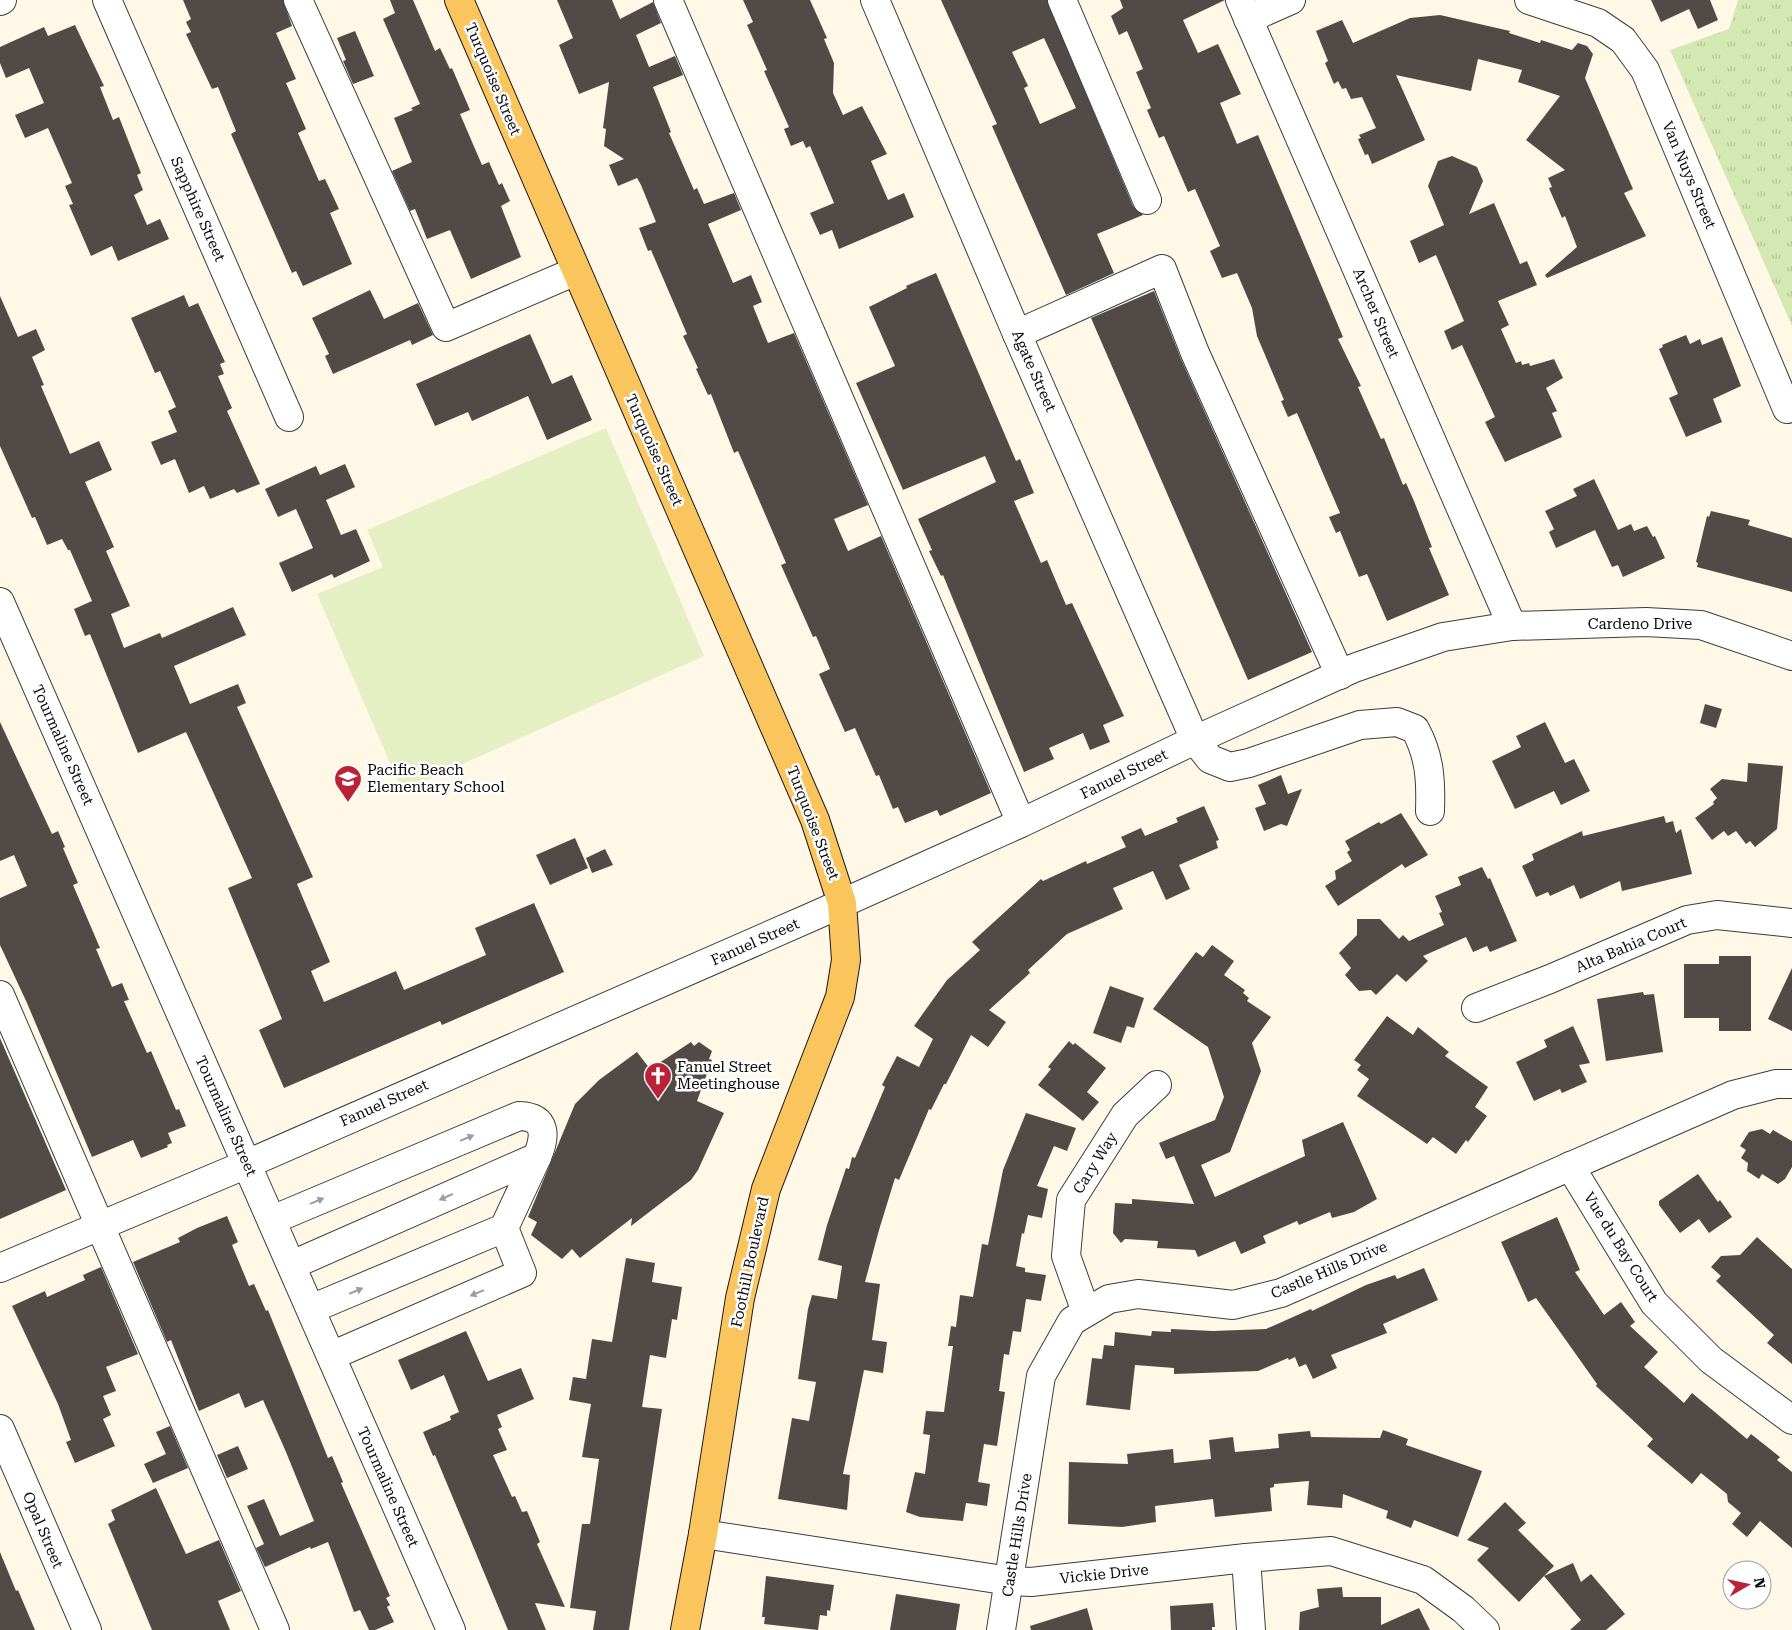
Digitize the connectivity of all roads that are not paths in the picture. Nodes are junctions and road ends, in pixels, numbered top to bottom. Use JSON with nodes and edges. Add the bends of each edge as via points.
{"nodes":[{"id":1,"x":107,"y":0,"type":"edge"},
{"id":2,"x":298,"y":0,"type":"edge"},
{"id":3,"x":459,"y":0,"type":"edge"},
{"id":4,"x":668,"y":0,"type":"edge"},
{"id":5,"x":875,"y":0,"type":"edge"},
{"id":6,"x":1062,"y":0,"type":"edge"},
{"id":7,"x":1291,"y":0,"type":"edge"},
{"id":8,"x":1529,"y":0,"type":"edge"},
{"id":9,"x":1244,"y":9,"type":"edge"},
{"id":10,"x":1148,"y":200,"type":"dead end"},
{"id":11,"x":576,"y":270,"type":"junction"},
{"id":12,"x":1017,"y":334,"type":"junction"},
{"id":13,"x":1790,"y":408,"type":"edge"},
{"id":14,"x":289,"y":417,"type":"dead end"},
{"id":15,"x":0,"y":602,"type":"edge"},
{"id":16,"x":1512,"y":626,"type":"junction"},
{"id":17,"x":6,"y":633,"type":"edge"},
{"id":18,"x":1792,"y":656,"type":"edge"},
{"id":19,"x":1340,"y":675,"type":"junction"},
{"id":20,"x":1195,"y":740,"type":"junction"},
{"id":21,"x":1430,"y":812,"type":"dead end"},
{"id":22,"x":1021,"y":823,"type":"junction"},
{"id":23,"x":842,"y":903,"type":"junction"},
{"id":24,"x":1792,"y":923,"type":"edge"},
{"id":25,"x":0,"y":995,"type":"edge"},
{"id":26,"x":1476,"y":1008,"type":"dead end"},
{"id":27,"x":1157,"y":1084,"type":"dead end"},
{"id":28,"x":1792,"y":1084,"type":"edge"},
{"id":29,"x":537,"y":1157,"type":"junction"},
{"id":30,"x":247,"y":1164,"type":"junction"},
{"id":31,"x":1570,"y":1166,"type":"junction"},
{"id":32,"x":272,"y":1220,"type":"junction"},
{"id":33,"x":100,"y":1224,"type":"junction"},
{"id":34,"x":504,"y":1228,"type":"junction"},
{"id":35,"x":292,"y":1264,"type":"junction"},
{"id":36,"x":0,"y":1268,"type":"edge"},
{"id":37,"x":311,"y":1310,"type":"junction"},
{"id":38,"x":1086,"y":1312,"type":"junction"},
{"id":39,"x":331,"y":1356,"type":"junction"},
{"id":40,"x":1792,"y":1420,"type":"edge"},
{"id":41,"x":0,"y":1429,"type":"edge"},
{"id":42,"x":703,"y":1534,"type":"junction"},
{"id":43,"x":1246,"y":1558,"type":"junction"},
{"id":44,"x":1010,"y":1581,"type":"junction"},
{"id":45,"x":87,"y":1630,"type":"edge"},
{"id":46,"x":275,"y":1630,"type":"edge"},
{"id":47,"x":451,"y":1630,"type":"edge"},
{"id":48,"x":685,"y":1630,"type":"edge"},
{"id":49,"x":1001,"y":1630,"type":"edge"},
{"id":50,"x":1251,"y":1630,"type":"edge"},
{"id":51,"x":1485,"y":1630,"type":"edge"}],
"edges":[{"from":1,"to":14,"type":"street","name":"Sapphire Street"},
{"from":2,"to":11,"type":"street","via":[[446,327]]},
{"from":3,"to":11,"type":"main road","name":"Turquoise Street"},
{"from":4,"to":22,"type":"street"},
{"from":5,"to":12,"type":"street","name":"Agate Street"},
{"from":6,"to":10,"type":"street"},
{"from":7,"to":9,"type":"street"},
{"from":8,"to":13,"type":"street","name":"Van Nuys Street","via":[[1598,23],[1623,40],[1645,70]]},
{"from":9,"to":16,"type":"street","name":"Archer Street"},
{"from":11,"to":23,"type":"main road","name":"Turquoise Street","via":[[815,820]]},
{"from":12,"to":19,"type":"street","via":[[1162,269],[1195,353]]},
{"from":12,"to":20,"type":"street","name":"Agate Street"},
{"from":15,"to":17,"type":"street","name":"Tourmaline Street"},
{"from":16,"to":18,"type":"street","name":"Cardeno Drive","via":[[1646,622],[1700,625]]},
{"from":16,"to":19,"type":"street","name":"Fanuel Street","via":[[1443,637]]},
{"from":17,"to":30,"type":"street","name":"Tourmaline Street"},
{"from":19,"to":20,"type":"street","name":"Fanuel Street"},
{"from":20,"to":21,"type":"street","name":"Agate Street","via":[[1210,759],[1230,767],[1360,725],[1397,722],[1415,728],[1424,746],[1431,777]]},
{"from":20,"to":22,"type":"street","name":"Fanuel Street"},
{"from":22,"to":23,"type":"street","name":"Fanuel Street"},
{"from":23,"to":30,"type":"street","name":"Fanuel Street"},
{"from":23,"to":42,"type":"main road","name":"Foothill Boulevard","via":[[846,960],[840,997],[766,1189],[740,1298]]},
{"from":24,"to":26,"type":"street","name":"Alta Bahia Court","via":[[1717,915],[1687,920]]},
{"from":25,"to":33,"type":"street"},
{"from":27,"to":38,"type":"street","name":"Cary Way","via":[[1125,1115],[1071,1200],[1066,1256]]},
{"from":28,"to":31,"type":"street","name":"Castle Hills Drive","via":[[1776,1084],[1733,1096]]},
{"from":32,"to":29,"type":"street","one_way":true,"via":[[519,1116],[529,1116],[540,1123],[544,1134]]},
{"from":29,"to":34,"type":"street"},
{"from":29,"to":35,"type":"street","one_way":true},
{"from":30,"to":32,"type":"street","name":"Tourmaline Street"},
{"from":30,"to":33,"type":"street","name":"Fanuel Street"},
{"from":31,"to":38,"type":"street","name":"Castle Hills Drive","via":[[1281,1293],[1232,1305],[1138,1294],[1109,1299]]},
{"from":31,"to":40,"type":"street","name":"Vue du Bay Court","via":[[1654,1303],[1711,1360]]},
{"from":32,"to":35,"type":"street","name":"Tourmaline Street"},
{"from":33,"to":36,"type":"street","name":"Fanuel Street"},
{"from":33,"to":46,"type":"street"},
{"from":37,"to":34,"type":"street","one_way":true},
{"from":34,"to":39,"type":"street","one_way":true,"via":[[522,1273]]},
{"from":35,"to":37,"type":"street","name":"Tourmaline Street"},
{"from":37,"to":39,"type":"street","name":"Tourmaline Street"},
{"from":38,"to":44,"type":"street","name":"Castle Hills Drive","via":[[1072,1321],[1041,1376]]},
{"from":39,"to":47,"type":"street","name":"Tourmaline Street"},
{"from":41,"to":45,"type":"street","name":"Opal Street"},
{"from":42,"to":44,"type":"street","name":"Vickie Drive"},
{"from":42,"to":48,"type":"main road","name":"Foothill Boulevard"},
{"from":43,"to":44,"type":"street","name":"Vickie Drive","via":[[1031,1582]]},
{"from":43,"to":50,"type":"street"},
{"from":43,"to":51,"type":"street","name":"Vickie Drive","via":[[1330,1551],[1422,1580],[1463,1609]]},
{"from":44,"to":49,"type":"street","name":"Castle Hills Drive"}]}
